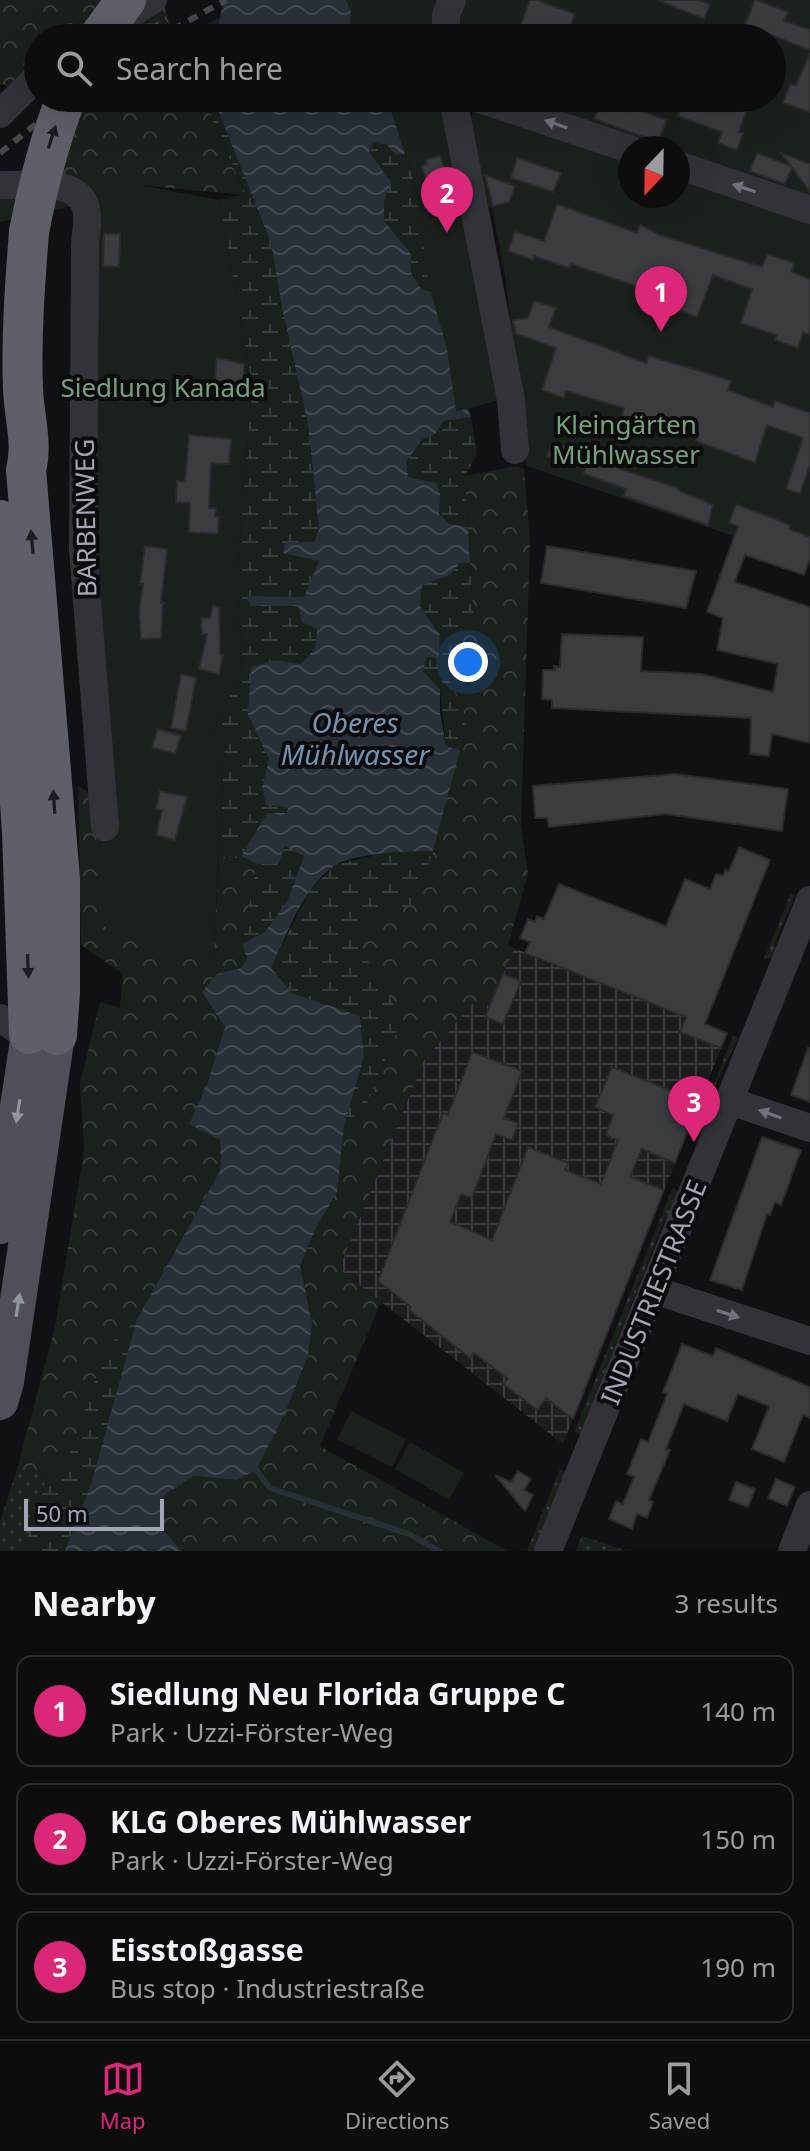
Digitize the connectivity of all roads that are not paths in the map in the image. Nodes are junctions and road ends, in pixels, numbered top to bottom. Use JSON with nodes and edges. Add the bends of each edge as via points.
{"nodes":[{"id":1,"x":126,"y":0,"type":"edge"},
{"id":2,"x":153,"y":0,"type":"edge"},
{"id":3,"x":452,"y":0,"type":"edge"},
{"id":4,"x":107,"y":24,"type":"edge"},
{"id":5,"x":117,"y":24,"type":"edge"},
{"id":6,"x":446,"y":24,"type":"edge"},
{"id":7,"x":24,"y":90,"type":"edge"},
{"id":8,"x":60,"y":112,"type":"edge"},
{"id":9,"x":456,"y":112,"type":"edge"},
{"id":10,"x":519,"y":112,"type":"edge"},
{"id":11,"x":0,"y":114,"type":"edge"},
{"id":12,"x":618,"y":145,"type":"edge"},
{"id":13,"x":690,"y":169,"type":"edge"},
{"id":14,"x":0,"y":185,"type":"edge"},
{"id":15,"x":810,"y":210,"type":"edge"},
{"id":16,"x":15,"y":238,"type":"edge"},
{"id":17,"x":515,"y":450,"type":"dead end"},
{"id":18,"x":0,"y":520,"type":"edge"},
{"id":19,"x":105,"y":827,"type":"dead end"},
{"id":20,"x":22,"y":832,"type":"junction"},
{"id":21,"x":810,"y":900,"type":"edge"},
{"id":22,"x":0,"y":921,"type":"edge"},
{"id":23,"x":805,"y":928,"type":"edge"},
{"id":24,"x":29,"y":1029,"type":"edge"},
{"id":25,"x":730,"y":1101,"type":"junction"},
{"id":26,"x":810,"y":1128,"type":"edge"},
{"id":27,"x":0,"y":1226,"type":"edge"},
{"id":28,"x":654,"y":1290,"type":"junction"},
{"id":29,"x":810,"y":1341,"type":"edge"},
{"id":30,"x":0,"y":1402,"type":"edge"},
{"id":31,"x":810,"y":1505,"type":"edge"},
{"id":32,"x":548,"y":1551,"type":"edge"},
{"id":33,"x":792,"y":1551,"type":"edge"}],
"edges":[{"from":1,"to":4,"type":"highway","bridge":true},
{"from":2,"to":5,"type":"street"},
{"from":3,"to":6,"type":"street"},
{"from":7,"to":11,"type":"street"},
{"from":16,"to":8,"type":"highway","one_way":true,"bridge":true},
{"from":9,"to":17,"type":"street","via":[[511,400]]},
{"from":12,"to":10,"type":"street","one_way":true},
{"from":15,"to":13,"type":"street","one_way":true},
{"from":14,"to":19,"type":"street","name":"BARBENWEG","via":[[67,188],[87,212],[83,550]]},
{"from":24,"to":16,"type":"highway","one_way":true,"via":[[60,992],[60,879],[26,470],[30,457]]},
{"from":18,"to":20,"type":"highway"},
{"from":20,"to":22,"type":"highway","via":[[14,892]]},
{"from":20,"to":24,"type":"highway","one_way":true},
{"from":21,"to":23,"type":"street","name":"INDUSTRIESTRASSE"},
{"from":23,"to":25,"type":"street","name":"INDUSTRIESTRASSE"},
{"from":24,"to":27,"type":"main road","one_way":true},
{"from":30,"to":24,"type":"main road","one_way":true,"via":[[6,1382]]},
{"from":26,"to":25,"type":"street","one_way":true},
{"from":25,"to":28,"type":"street","name":"INDUSTRIESTRASSE"},
{"from":28,"to":29,"type":"street","one_way":true},
{"from":28,"to":32,"type":"street","name":"INDUSTRIESTRASSE"},
{"from":31,"to":33,"type":"street"}]}
